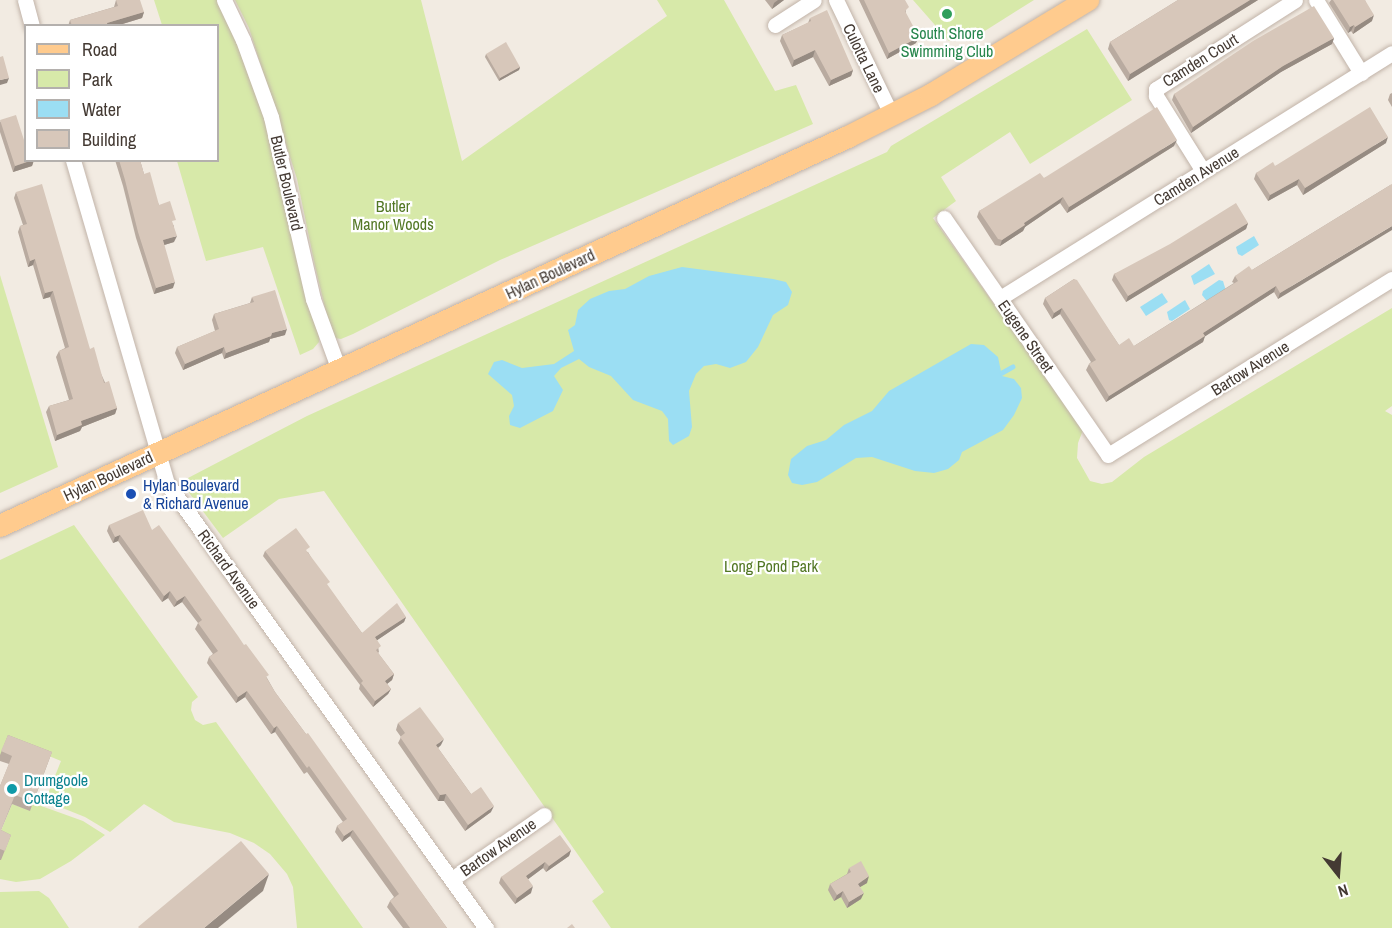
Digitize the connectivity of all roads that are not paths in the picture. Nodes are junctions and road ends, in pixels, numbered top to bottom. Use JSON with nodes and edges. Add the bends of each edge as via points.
{"nodes":[{"id":1,"x":25,"y":0,"type":"edge"},
{"id":2,"x":224,"y":0,"type":"edge"},
{"id":3,"x":814,"y":0,"type":"edge"},
{"id":4,"x":836,"y":0,"type":"edge"},
{"id":5,"x":1088,"y":0,"type":"edge"},
{"id":6,"x":1295,"y":0,"type":"edge"},
{"id":7,"x":1316,"y":0,"type":"edge"},
{"id":8,"x":31,"y":24,"type":"edge"},
{"id":9,"x":776,"y":25,"type":"dead end"},
{"id":10,"x":1392,"y":53,"type":"edge"},
{"id":11,"x":1361,"y":73,"type":"junction"},
{"id":12,"x":892,"y":116,"type":"junction"},
{"id":13,"x":74,"y":162,"type":"edge"},
{"id":14,"x":1203,"y":171,"type":"junction"},
{"id":15,"x":944,"y":218,"type":"dead end"},
{"id":16,"x":1392,"y":279,"type":"edge"},
{"id":17,"x":1000,"y":298,"type":"junction"},
{"id":18,"x":339,"y":370,"type":"junction"},
{"id":19,"x":159,"y":453,"type":"junction"},
{"id":20,"x":1108,"y":455,"type":"joint"},
{"id":21,"x":0,"y":526,"type":"edge"},
{"id":22,"x":544,"y":815,"type":"dead end"},
{"id":23,"x":452,"y":879,"type":"junction"},
{"id":24,"x":486,"y":928,"type":"edge"}],
"edges":[{"from":1,"to":8,"type":"street"},
{"from":2,"to":18,"type":"street","name":"Butler Boulevard","via":[[271,117],[313,299]]},
{"from":3,"to":9,"type":"street"},
{"from":4,"to":12,"type":"street","name":"Culotta Lane"},
{"from":5,"to":12,"type":"main road","name":"Hylan Boulevard"},
{"from":6,"to":14,"type":"street","name":"Camden Court","via":[[1156,89],[1156,96]]},
{"from":7,"to":11,"type":"street"},
{"from":10,"to":11,"type":"street","name":"Camden Avenue"},
{"from":11,"to":14,"type":"street","name":"Camden Avenue"},
{"from":12,"to":18,"type":"main road","name":"Hylan Boulevard"},
{"from":13,"to":19,"type":"street","name":"Richard Avenue"},
{"from":14,"to":17,"type":"street","name":"Camden Avenue"},
{"from":15,"to":17,"type":"street","name":"Eugene Street"},
{"from":16,"to":20,"type":"street","name":"Bartow Avenue"},
{"from":17,"to":20,"type":"street","name":"Eugene Street"},
{"from":18,"to":19,"type":"main road","name":"Hylan Boulevard"},
{"from":19,"to":21,"type":"main road","name":"Hylan Boulevard"},
{"from":19,"to":23,"type":"street","name":"Richard Avenue","via":[[171,489]]},
{"from":22,"to":23,"type":"street","name":"Bartow Avenue"},
{"from":23,"to":24,"type":"street","name":"Richard Avenue"}]}
